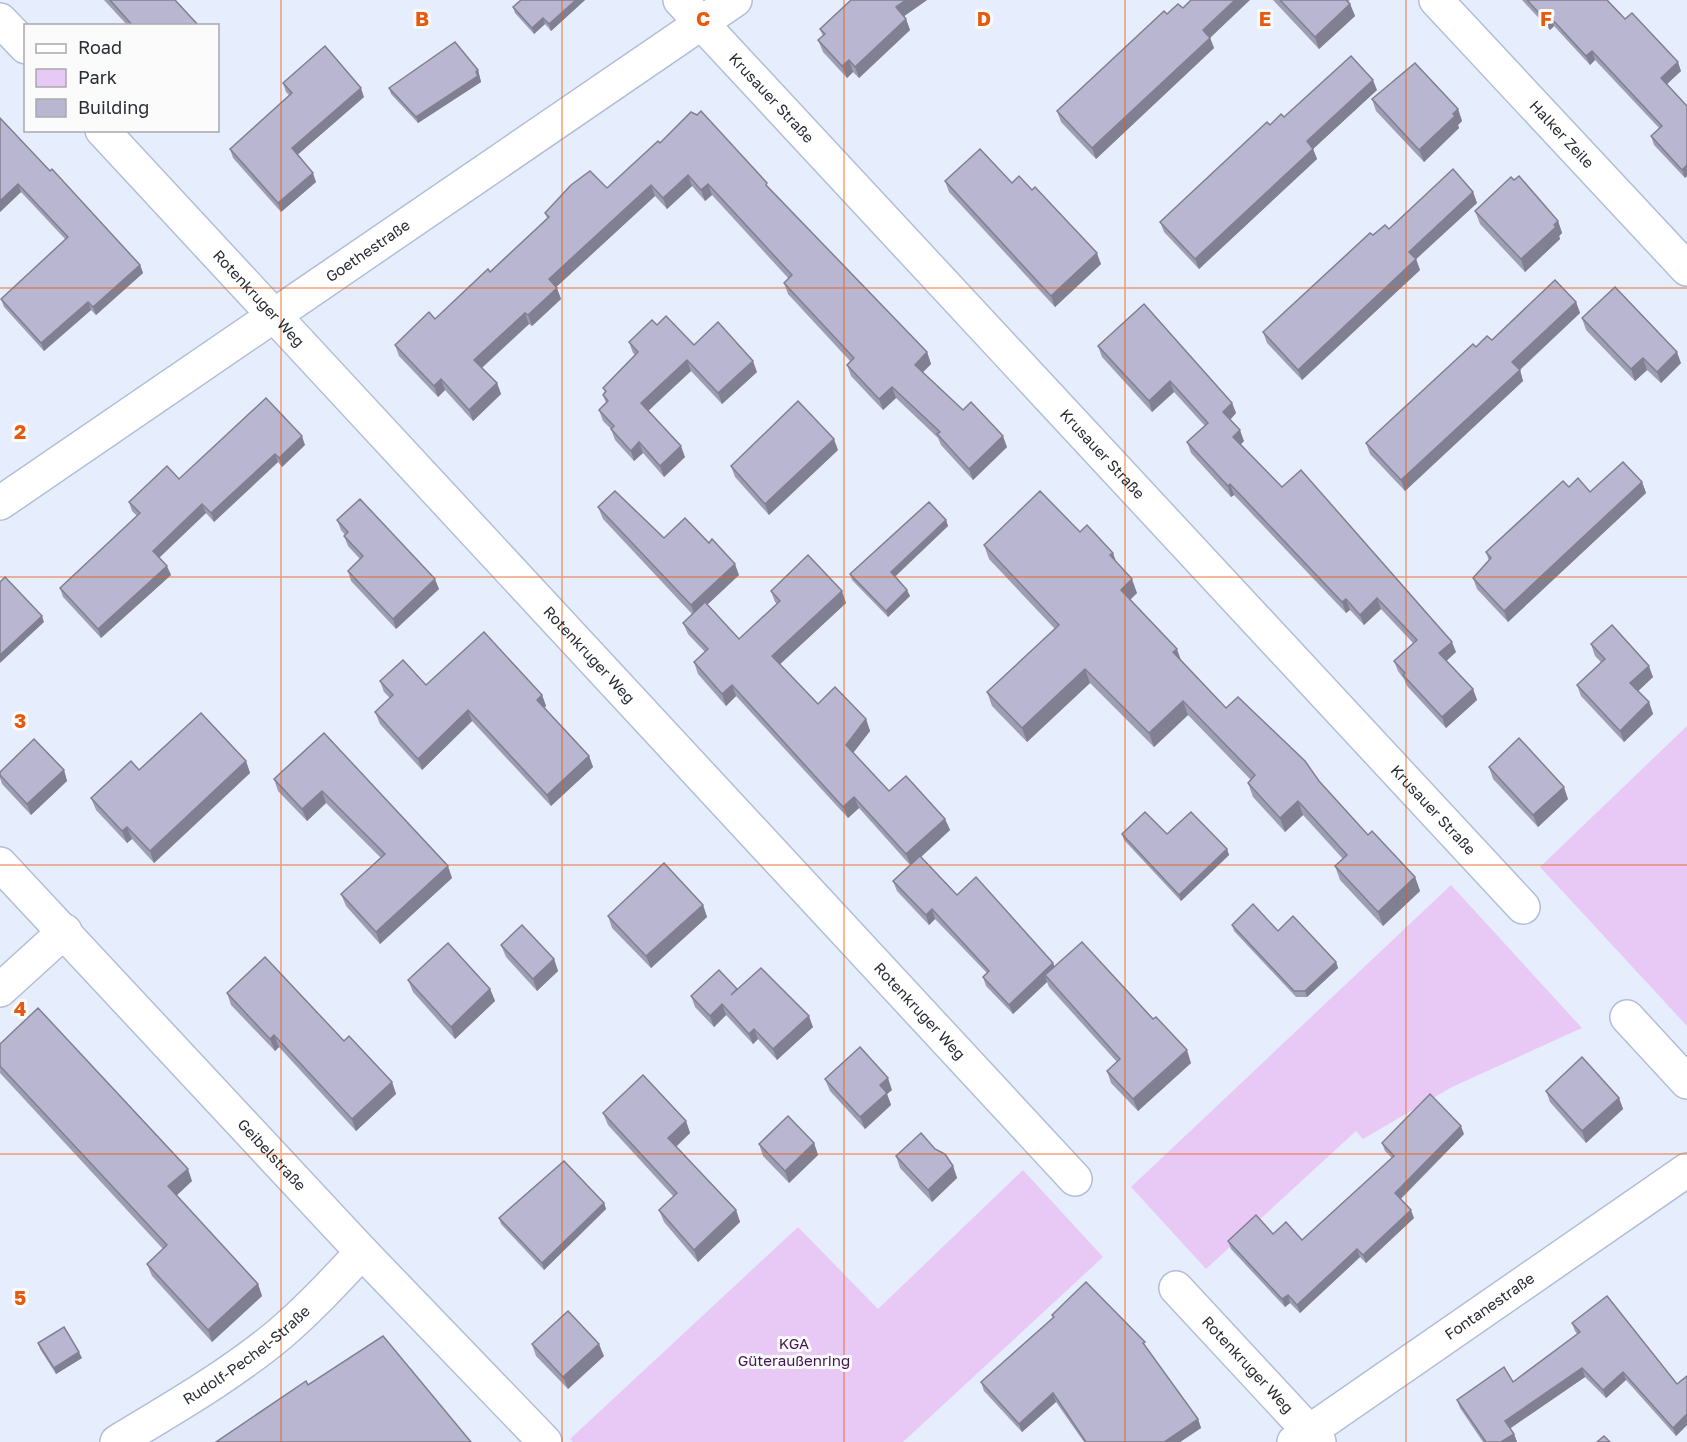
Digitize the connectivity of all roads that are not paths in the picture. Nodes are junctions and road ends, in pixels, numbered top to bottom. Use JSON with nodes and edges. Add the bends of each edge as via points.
{"nodes":[{"id":1,"x":735,"y":0,"type":"edge"},
{"id":2,"x":1436,"y":0,"type":"edge"},
{"id":3,"x":691,"y":11,"type":"edge"},
{"id":4,"x":0,"y":20,"type":"edge"},
{"id":5,"x":24,"y":46,"type":"edge"},
{"id":6,"x":104,"y":132,"type":"edge"},
{"id":7,"x":1687,"y":268,"type":"edge"},
{"id":8,"x":274,"y":315,"type":"junction"},
{"id":9,"x":0,"y":503,"type":"edge"},
{"id":10,"x":0,"y":864,"type":"edge"},
{"id":11,"x":1523,"y":907,"type":"dead end"},
{"id":12,"x":65,"y":931,"type":"junction"},
{"id":13,"x":0,"y":990,"type":"edge"},
{"id":14,"x":1627,"y":1017,"type":"dead end"},
{"id":15,"x":1687,"y":1082,"type":"edge"},
{"id":16,"x":1687,"y":1170,"type":"edge"},
{"id":17,"x":1075,"y":1179,"type":"dead end"},
{"id":18,"x":362,"y":1252,"type":"junction"},
{"id":19,"x":1176,"y":1288,"type":"dead end"},
{"id":20,"x":1307,"y":1438,"type":"edge"},
{"id":21,"x":117,"y":1442,"type":"edge"},
{"id":22,"x":545,"y":1442,"type":"edge"}],
"edges":[{"from":1,"to":3,"type":"street","name":"Goethestraße"},
{"from":2,"to":7,"type":"street","name":"Halker Zeile"},
{"from":3,"to":8,"type":"street","name":"Goethestraße"},
{"from":3,"to":11,"type":"street","name":"Krusauer Straße"},
{"from":4,"to":5,"type":"street"},
{"from":6,"to":8,"type":"street","name":"Rotenkruger Weg"},
{"from":8,"to":9,"type":"street","name":"Goethestraße"},
{"from":8,"to":17,"type":"street","name":"Rotenkruger Weg"},
{"from":10,"to":12,"type":"street","name":"Geibelstraße"},
{"from":12,"to":13,"type":"street"},
{"from":12,"to":18,"type":"street","name":"Geibelstraße"},
{"from":14,"to":15,"type":"street"},
{"from":16,"to":20,"type":"street","name":"Fontanestraße"},
{"from":18,"to":21,"type":"street","name":"Rudolf-Pechel-Straße","via":[[307,1310],[242,1363]]},
{"from":18,"to":22,"type":"street","name":"Geibelstraße"},
{"from":19,"to":20,"type":"street","name":"Rotenkruger Weg"}]}
